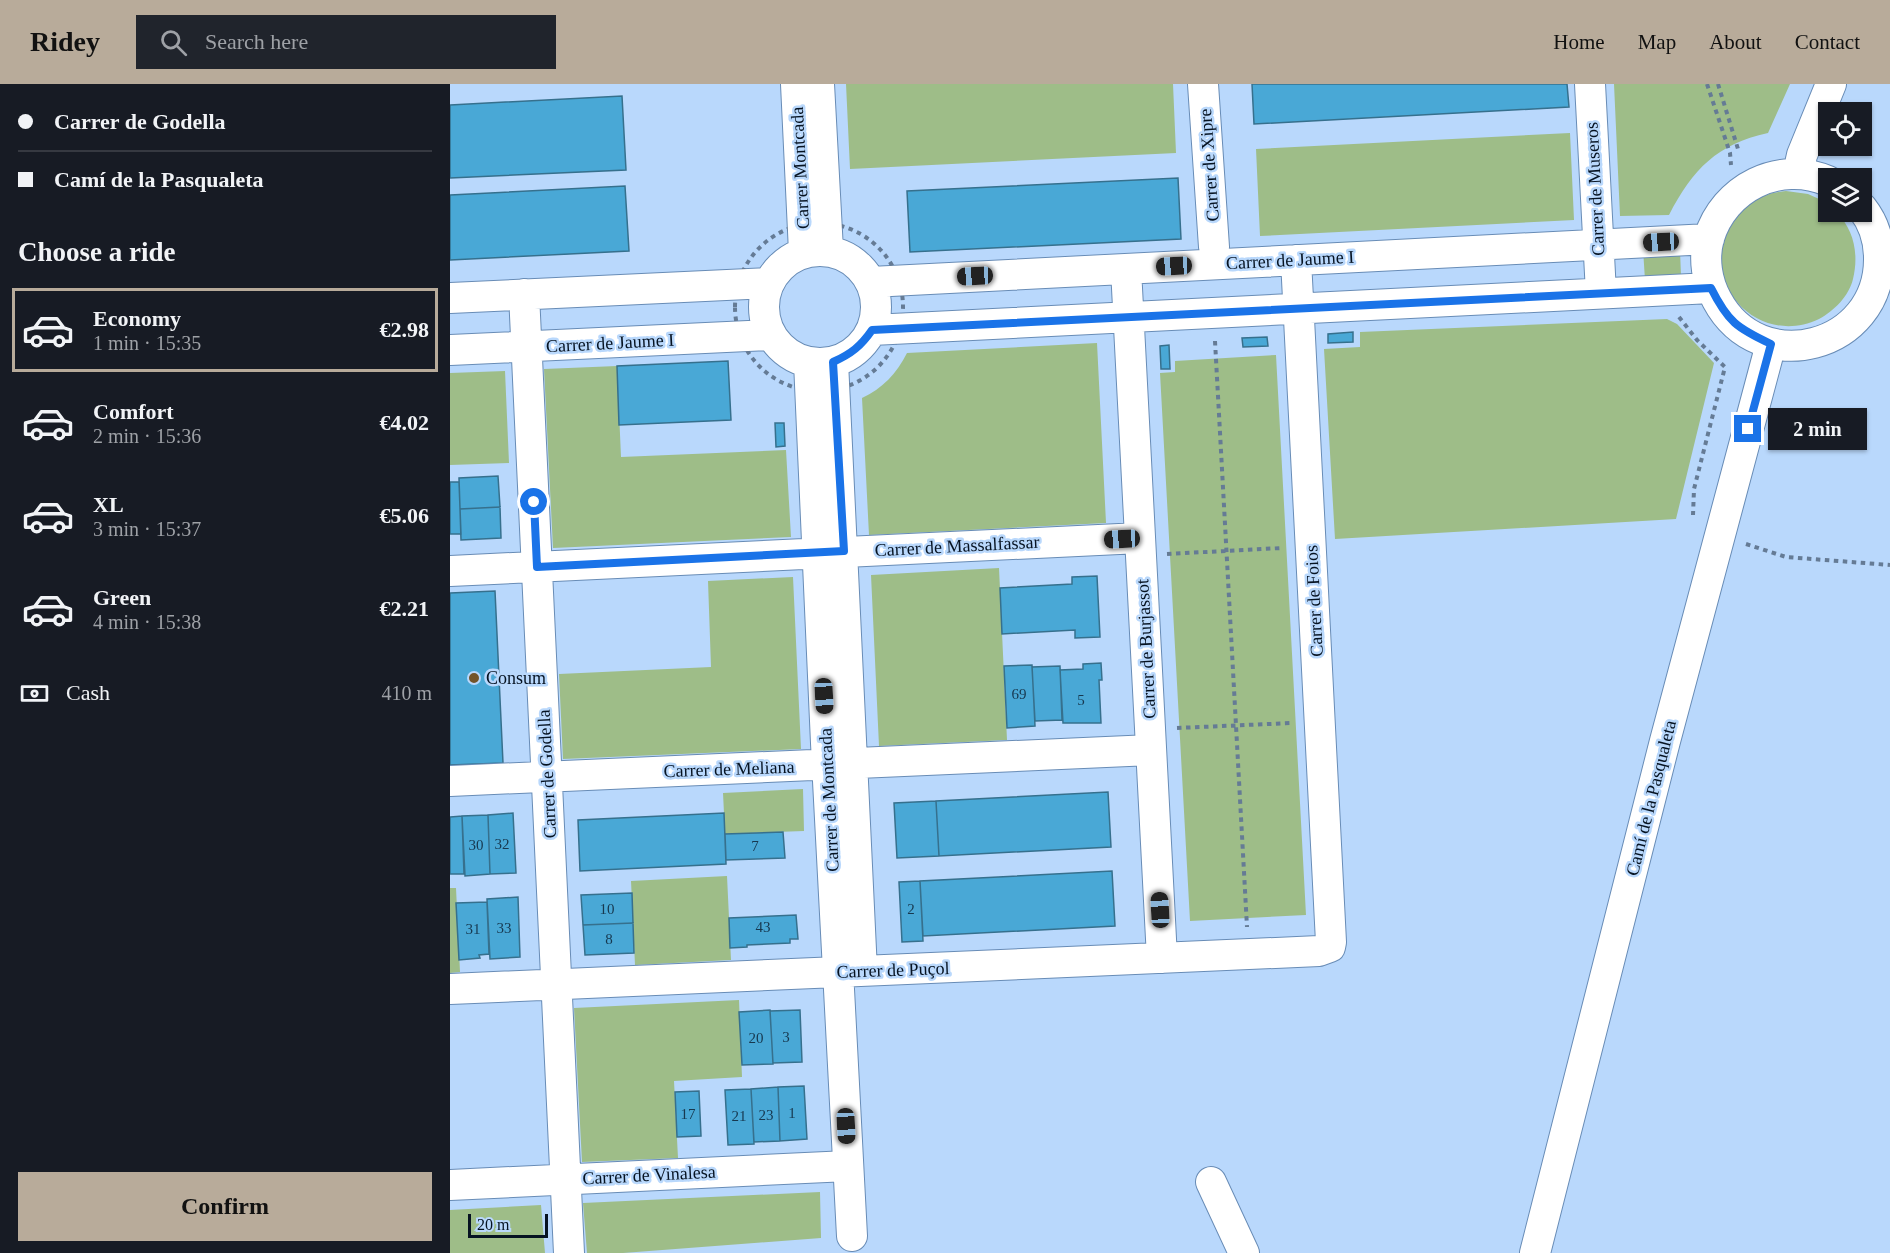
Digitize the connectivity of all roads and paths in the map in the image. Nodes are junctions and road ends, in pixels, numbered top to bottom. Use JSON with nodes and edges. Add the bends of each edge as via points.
{"nodes":[{"id":1,"x":796,"y":84,"type":"edge"},
{"id":2,"x":819,"y":84,"type":"edge"},
{"id":3,"x":1203,"y":84,"type":"edge"},
{"id":4,"x":1590,"y":84,"type":"edge"},
{"id":5,"x":1707,"y":84,"type":"edge"},
{"id":6,"x":1718,"y":84,"type":"edge"},
{"id":7,"x":1831,"y":84,"type":"edge"},
{"id":8,"x":1738,"y":149,"type":"dead end"},
{"id":9,"x":1724,"y":173,"type":"dead end"},
{"id":10,"x":1798,"y":173,"type":"junction"},
{"id":11,"x":1818,"y":178,"type":"edge"},
{"id":12,"x":1871,"y":222,"type":"edge"},
{"id":13,"x":815,"y":238,"type":"junction"},
{"id":14,"x":1709,"y":239,"type":"junction"},
{"id":15,"x":1598,"y":245,"type":"junction"},
{"id":16,"x":1214,"y":247,"type":"dead end"},
{"id":17,"x":1296,"y":260,"type":"junction"},
{"id":18,"x":1126,"y":269,"type":"junction"},
{"id":19,"x":882,"y":276,"type":"junction"},
{"id":20,"x":754,"y":279,"type":"junction"},
{"id":21,"x":1711,"y":288,"type":"junction"},
{"id":22,"x":1600,"y":293,"type":"junction"},
{"id":23,"x":524,"y":294,"type":"junction"},
{"id":24,"x":450,"y":298,"type":"edge"},
{"id":25,"x":1298,"y":309,"type":"junction"},
{"id":26,"x":1669,"y":316,"type":"dead end"},
{"id":27,"x":1128,"y":317,"type":"junction"},
{"id":28,"x":1214,"y":332,"type":"dead end"},
{"id":29,"x":885,"y":334,"type":"junction"},
{"id":30,"x":757,"y":340,"type":"junction"},
{"id":31,"x":1771,"y":344,"type":"junction"},
{"id":32,"x":527,"y":347,"type":"junction"},
{"id":33,"x":450,"y":350,"type":"edge"},
{"id":34,"x":814,"y":371,"type":"junction"},
{"id":35,"x":846,"y":390,"type":"dead end"},
{"id":36,"x":1691,"y":525,"type":"dead end"},
{"id":37,"x":1720,"y":535,"type":"junction"},
{"id":38,"x":1152,"y":546,"type":"junction"},
{"id":39,"x":1286,"y":548,"type":"dead end"},
{"id":40,"x":1227,"y":551,"type":"junction"},
{"id":41,"x":831,"y":552,"type":"junction"},
{"id":42,"x":1890,"y":565,"type":"edge"},
{"id":43,"x":537,"y":567,"type":"junction"},
{"id":44,"x":450,"y":571,"type":"edge"},
{"id":45,"x":1300,"y":723,"type":"dead end"},
{"id":46,"x":1235,"y":726,"type":"junction"},
{"id":47,"x":1173,"y":728,"type":"dead end"},
{"id":48,"x":1151,"y":750,"type":"junction"},
{"id":49,"x":840,"y":764,"type":"junction"},
{"id":50,"x":547,"y":777,"type":"junction"},
{"id":51,"x":450,"y":781,"type":"edge"},
{"id":52,"x":1248,"y":935,"type":"dead end"},
{"id":53,"x":1331,"y":942,"type":"joint"},
{"id":54,"x":1162,"y":958,"type":"junction"},
{"id":55,"x":850,"y":971,"type":"junction"},
{"id":56,"x":556,"y":984,"type":"junction"},
{"id":57,"x":450,"y":989,"type":"edge"},
{"id":58,"x":848,"y":1166,"type":"junction"},
{"id":59,"x":565,"y":1179,"type":"junction"},
{"id":60,"x":1211,"y":1182,"type":"dead end"},
{"id":61,"x":450,"y":1185,"type":"edge"},
{"id":62,"x":852,"y":1236,"type":"dead end"},
{"id":63,"x":569,"y":1253,"type":"edge"},
{"id":64,"x":1244,"y":1253,"type":"edge"},
{"id":65,"x":1535,"y":1253,"type":"edge"}],
"edges":[{"from":1,"to":13,"type":"street","name":"Carrer Montcada"},
{"from":2,"to":13,"type":"street","name":"Carrer Montcada"},
{"from":3,"to":16,"type":"street","name":"Carrer de Xipre"},
{"from":4,"to":15,"type":"street","name":"Carrer de Museros"},
{"from":5,"to":9,"type":"path","via":[[1730,153],[1732,167]]},
{"from":6,"to":8,"type":"path"},
{"from":7,"to":10,"type":"street"},
{"from":10,"to":11,"type":"street"},
{"from":10,"to":14,"type":"street","via":[[1768,177],[1742,190],[1721,212]]},
{"from":12,"to":31,"type":"street","via":[[1879,245],[1879,274],[1870,301],[1852,324],[1828,340],[1800,347]]},
{"from":13,"to":19,"type":"street","via":[[860,267]]},
{"from":13,"to":19,"type":"path","via":[[873,242],[885,255]]},
{"from":13,"to":20,"type":"street","via":[[777,269]]},
{"from":13,"to":20,"type":"path","via":[[766,241],[752,256]]},
{"from":14,"to":15,"type":"street","name":"Carrer de Jaume I"},
{"from":14,"to":21,"type":"street","via":[[1706,264]]},
{"from":15,"to":17,"type":"street","name":"Carrer de Jaume I"},
{"from":15,"to":22,"type":"street","name":"Carrer de Museros"},
{"from":17,"to":18,"type":"street","name":"Carrer de Jaume I"},
{"from":17,"to":25,"type":"street","name":"Carrer de Foios"},
{"from":18,"to":19,"type":"street","name":"Carrer de Jaume I"},
{"from":18,"to":27,"type":"street","name":"Carrer de Burjassot"},
{"from":19,"to":29,"type":"street","via":[[876,314]]},
{"from":20,"to":23,"type":"street"},
{"from":20,"to":30,"type":"street","via":[[763,301],[764,318]]},
{"from":21,"to":22,"type":"street"},
{"from":21,"to":31,"type":"street","via":[[1724,313],[1745,332]]},
{"from":22,"to":25,"type":"street"},
{"from":23,"to":24,"type":"street"},
{"from":23,"to":32,"type":"street","name":"Carrer de Godella"},
{"from":25,"to":27,"type":"street"},
{"from":25,"to":53,"type":"street","name":"Carrer de Foios"},
{"from":26,"to":36,"type":"path","via":[[1678,316],[1725,367],[1694,489]]},
{"from":27,"to":29,"type":"street"},
{"from":27,"to":38,"type":"street","name":"Carrer de Burjassot"},
{"from":28,"to":40,"type":"path"},
{"from":29,"to":34,"type":"street"},
{"from":29,"to":35,"type":"path","via":[[891,353],[865,380]]},
{"from":30,"to":32,"type":"street","name":"Carrer de Jaume I"},
{"from":30,"to":34,"type":"street","via":[[781,348]]},
{"from":30,"to":34,"type":"path","via":[[760,366],[776,379]]},
{"from":31,"to":37,"type":"street","name":"Camí de la Pasqualeta"},
{"from":32,"to":33,"type":"street","name":"Carrer de Jaume I"},
{"from":32,"to":43,"type":"street","name":"Carrer de Godella"},
{"from":34,"to":41,"type":"street","name":"Carrer de Montcada"},
{"from":37,"to":42,"type":"path","via":[[1786,557]]},
{"from":37,"to":65,"type":"street","name":"Camí de la Pasqualeta"},
{"from":38,"to":40,"type":"path"},
{"from":38,"to":41,"type":"street","name":"Carrer de Massalfassar"},
{"from":38,"to":48,"type":"street","name":"Carrer de Burjassot"},
{"from":39,"to":40,"type":"path"},
{"from":40,"to":46,"type":"path"},
{"from":41,"to":43,"type":"street","name":"Carrer de Massalfassar"},
{"from":41,"to":49,"type":"street","name":"Carrer de Montcada"},
{"from":43,"to":44,"type":"street","name":"Carrer de Massalfassar"},
{"from":43,"to":50,"type":"street","name":"Carrer de Godella"},
{"from":45,"to":46,"type":"path"},
{"from":46,"to":47,"type":"path"},
{"from":46,"to":52,"type":"path"},
{"from":48,"to":49,"type":"street","name":"Carrer de Meliana"},
{"from":48,"to":54,"type":"street","name":"Carrer de Burjassot"},
{"from":49,"to":50,"type":"street","name":"Carrer de Meliana"},
{"from":49,"to":55,"type":"street","name":"Carrer de Montcada"},
{"from":50,"to":51,"type":"street","name":"Carrer de Meliana"},
{"from":50,"to":56,"type":"street","name":"Carrer de Godella"},
{"from":53,"to":54,"type":"street","name":"Carrer de Puçol","via":[[1330,947],[1319,951]]},
{"from":54,"to":55,"type":"street","name":"Carrer de Puçol"},
{"from":55,"to":56,"type":"street","name":"Carrer de Puçol"},
{"from":55,"to":58,"type":"street","name":"Carrer de Montcada"},
{"from":56,"to":57,"type":"street","name":"Carrer de Puçol"},
{"from":56,"to":59,"type":"street","name":"Carrer de Godella"},
{"from":58,"to":59,"type":"street","name":"Carrer de Vinalesa"},
{"from":58,"to":62,"type":"street"},
{"from":59,"to":61,"type":"street","name":"Carrer de Vinalesa"},
{"from":59,"to":63,"type":"street","name":"Carrer de Godella"},
{"from":60,"to":64,"type":"street"}]}
